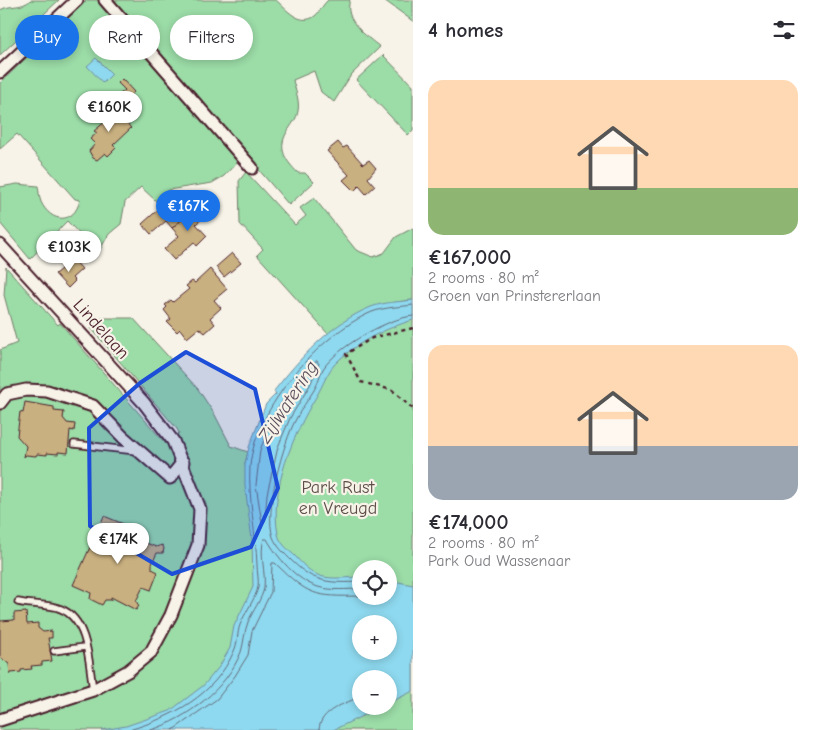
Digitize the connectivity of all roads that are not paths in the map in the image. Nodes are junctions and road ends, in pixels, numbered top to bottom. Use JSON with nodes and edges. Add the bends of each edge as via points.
{"nodes":[{"id":1,"x":77,"y":0,"type":"edge"},
{"id":2,"x":105,"y":0,"type":"edge"},
{"id":3,"x":0,"y":72,"type":"edge"},
{"id":4,"x":252,"y":168,"type":"dead end"},
{"id":5,"x":0,"y":245,"type":"edge"},
{"id":6,"x":0,"y":403,"type":"edge"},
{"id":7,"x":74,"y":444,"type":"dead end"},
{"id":8,"x":140,"y":452,"type":"junction"},
{"id":9,"x":183,"y":462,"type":"junction"},
{"id":10,"x":18,"y":602,"type":"dead end"},
{"id":11,"x":85,"y":647,"type":"junction"},
{"id":12,"x":54,"y":651,"type":"dead end"},
{"id":13,"x":93,"y":690,"type":"junction"},
{"id":14,"x":0,"y":720,"type":"edge"}],
"edges":[{"from":1,"to":3,"type":"street"},
{"from":2,"to":4,"type":"street"},
{"from":5,"to":9,"type":"street","name":"Lindelaan","via":[[144,402],[173,440]]},
{"from":6,"to":8,"type":"street","via":[[7,394],[26,390],[68,396],[93,406]]},
{"from":7,"to":8,"type":"lane"},
{"from":8,"to":9,"type":"street","via":[[170,478]]},
{"from":9,"to":13,"type":"street","name":"Lindelaan","via":[[200,509],[198,545],[170,615],[151,652],[128,671]]},
{"from":10,"to":11,"type":"lane","via":[[61,609],[82,629]]},
{"from":11,"to":12,"type":"lane"},
{"from":11,"to":13,"type":"lane"},
{"from":13,"to":14,"type":"street","name":"Lindelaan"}]}
